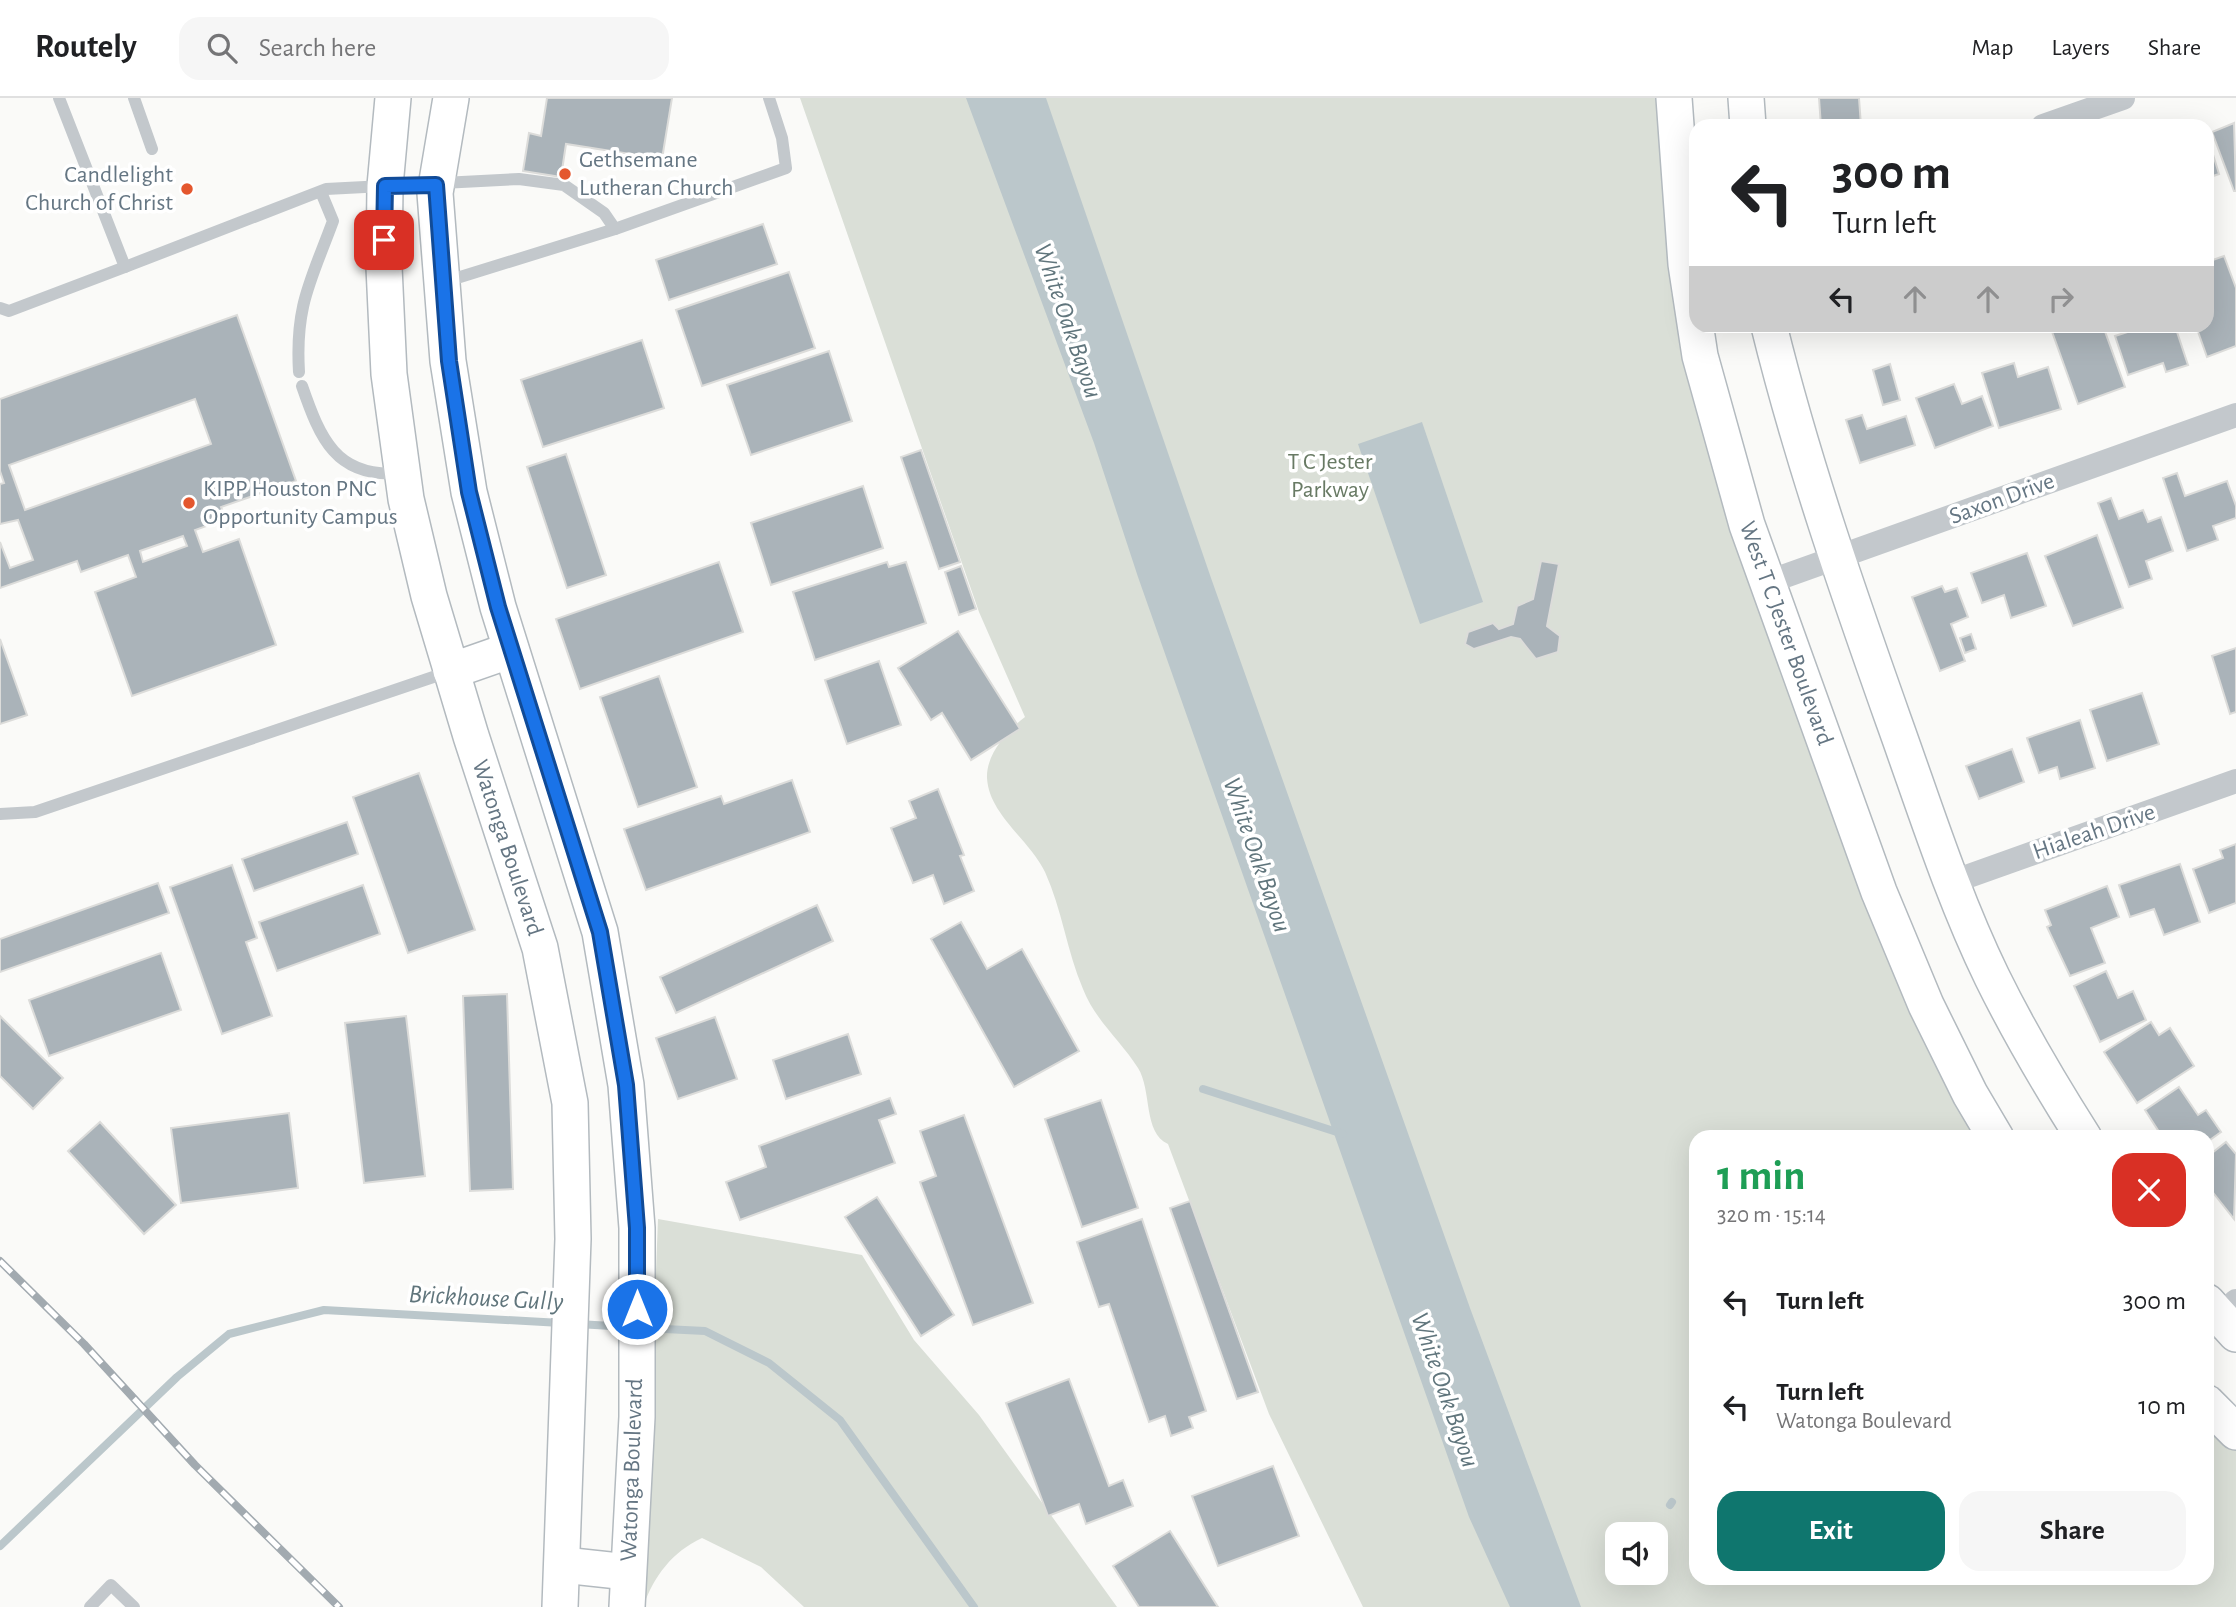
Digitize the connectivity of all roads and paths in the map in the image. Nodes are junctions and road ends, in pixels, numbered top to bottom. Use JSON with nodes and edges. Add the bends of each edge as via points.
{"nodes":[{"id":1,"x":59,"y":98,"type":"edge"},
{"id":2,"x":134,"y":98,"type":"edge"},
{"id":3,"x":393,"y":98,"type":"edge"},
{"id":4,"x":451,"y":98,"type":"edge"},
{"id":5,"x":769,"y":98,"type":"edge"},
{"id":6,"x":1674,"y":98,"type":"edge"},
{"id":7,"x":1746,"y":98,"type":"edge"},
{"id":8,"x":2123,"y":98,"type":"edge"},
{"id":9,"x":1748,"y":119,"type":"edge"},
{"id":10,"x":2063,"y":119,"type":"edge"},
{"id":11,"x":152,"y":149,"type":"dead end"},
{"id":12,"x":436,"y":185,"type":"junction"},
{"id":13,"x":385,"y":186,"type":"junction"},
{"id":14,"x":321,"y":192,"type":"junction"},
{"id":15,"x":615,"y":229,"type":"junction"},
{"id":16,"x":125,"y":267,"type":"junction"},
{"id":17,"x":443,"y":282,"type":"junction"},
{"id":18,"x":1689,"y":284,"type":"edge"},
{"id":19,"x":5,"y":310,"type":"edge"},
{"id":20,"x":1696,"y":333,"type":"edge"},
{"id":21,"x":1771,"y":333,"type":"edge"},
{"id":22,"x":299,"y":372,"type":"dead end"},
{"id":23,"x":302,"y":386,"type":"dead end"},
{"id":24,"x":2236,"y":415,"type":"edge"},
{"id":25,"x":403,"y":472,"type":"junction"},
{"id":26,"x":1836,"y":559,"type":"junction"},
{"id":27,"x":1768,"y":582,"type":"junction"},
{"id":28,"x":511,"y":650,"type":"junction"},
{"id":29,"x":451,"y":671,"type":"junction"},
{"id":30,"x":2236,"y":781,"type":"edge"},
{"id":31,"x":0,"y":814,"type":"edge"},
{"id":32,"x":1952,"y":882,"type":"junction"},
{"id":33,"x":1991,"y":1130,"type":"edge"},
{"id":34,"x":2079,"y":1130,"type":"edge"},
{"id":35,"x":2214,"y":1410,"type":"edge"},
{"id":36,"x":2236,"y":1432,"type":"edge"},
{"id":37,"x":562,"y":1565,"type":"junction"},
{"id":38,"x":628,"y":1572,"type":"junction"},
{"id":39,"x":90,"y":1607,"type":"edge"},
{"id":40,"x":134,"y":1607,"type":"edge"},
{"id":41,"x":560,"y":1607,"type":"edge"},
{"id":42,"x":626,"y":1607,"type":"edge"}],
"edges":[{"from":1,"to":16,"type":"lane"},
{"from":2,"to":11,"type":"lane"},
{"from":3,"to":13,"type":"main road","name":"Watonga Boulevard"},
{"from":4,"to":12,"type":"main road","name":"Watonga Boulevard"},
{"from":5,"to":15,"type":"lane","via":[[786,169]]},
{"from":6,"to":18,"type":"main road","name":"West T C Jester Boulevard"},
{"from":7,"to":9,"type":"main road"},
{"from":8,"to":10,"type":"street"},
{"from":12,"to":13,"type":"lane"},
{"from":12,"to":15,"type":"lane","via":[[519,179],[564,185],[604,214]]},
{"from":12,"to":17,"type":"main road","name":"Watonga Boulevard"},
{"from":13,"to":14,"type":"lane"},
{"from":13,"to":25,"type":"main road","name":"Watonga Boulevard","via":[[389,374]]},
{"from":14,"to":16,"type":"lane"},
{"from":14,"to":22,"type":"lane","via":[[333,221],[300,311]]},
{"from":15,"to":17,"type":"lane"},
{"from":16,"to":19,"type":"lane"},
{"from":17,"to":28,"type":"main road","name":"Watonga Boulevard","via":[[449,361],[469,492]]},
{"from":20,"to":27,"type":"main road","name":"West T C Jester Boulevard","via":[[1747,525]]},
{"from":21,"to":26,"type":"main road","via":[[1795,432]]},
{"from":23,"to":25,"type":"lane","via":[[316,427],[346,464],[376,475]]},
{"from":24,"to":26,"type":"street","name":"Saxon Drive"},
{"from":25,"to":29,"type":"main road","name":"Watonga Boulevard","via":[[429,596]]},
{"from":26,"to":27,"type":"street","name":"Saxon Drive"},
{"from":26,"to":32,"type":"main road"},
{"from":27,"to":33,"type":"main road","name":"West T C Jester Boulevard","via":[[1879,892],[1926,1005]]},
{"from":28,"to":29,"type":"main road"},
{"from":28,"to":38,"type":"main road","name":"Watonga Boulevard","via":[[600,932],[626,1085],[637,1228],[637,1417]]},
{"from":29,"to":31,"type":"lane","via":[[35,812]]},
{"from":29,"to":37,"type":"main road","name":"Watonga Boulevard","via":[[540,948],[570,1103],[573,1239]]},
{"from":30,"to":32,"type":"street","name":"Hialeah Drive"},
{"from":32,"to":34,"type":"main road","via":[[1992,976]]},
{"from":35,"to":36,"type":"main road"},
{"from":37,"to":38,"type":"main road"},
{"from":37,"to":41,"type":"main road","name":"Watonga Boulevard"},
{"from":38,"to":42,"type":"main road","name":"Watonga Boulevard"},
{"from":39,"to":40,"type":"lane","via":[[111,1585]]}]}
